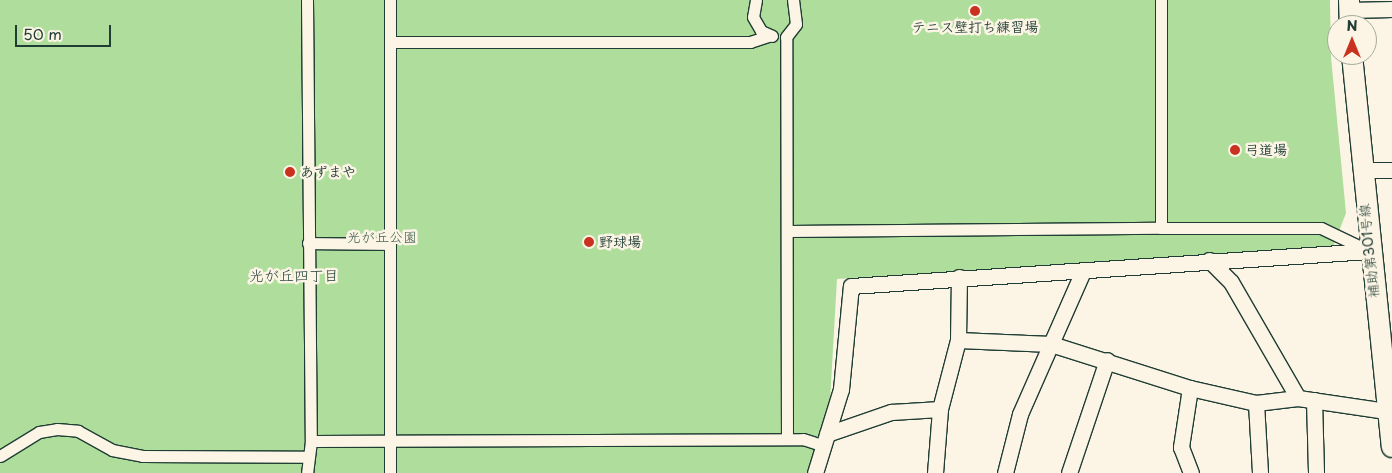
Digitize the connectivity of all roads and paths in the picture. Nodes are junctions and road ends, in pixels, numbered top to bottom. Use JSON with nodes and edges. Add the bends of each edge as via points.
{"nodes":[{"id":1,"x":307,"y":0,"type":"edge"},
{"id":2,"x":390,"y":0,"type":"edge"},
{"id":3,"x":756,"y":0,"type":"edge"},
{"id":4,"x":794,"y":0,"type":"edge"},
{"id":5,"x":1161,"y":0,"type":"edge"},
{"id":6,"x":1392,"y":9,"type":"edge"},
{"id":7,"x":1350,"y":12,"type":"edge"},
{"id":8,"x":768,"y":36,"type":"junction"},
{"id":9,"x":786,"y":37,"type":"junction"},
{"id":10,"x":390,"y":42,"type":"junction"},
{"id":11,"x":1353,"y":65,"type":"edge"},
{"id":12,"x":1362,"y":170,"type":"junction"},
{"id":13,"x":1392,"y":170,"type":"edge"},
{"id":14,"x":1161,"y":228,"type":"junction"},
{"id":15,"x":788,"y":230,"type":"junction"},
{"id":16,"x":308,"y":243,"type":"junction"},
{"id":17,"x":390,"y":244,"type":"junction"},
{"id":18,"x":1369,"y":251,"type":"junction"},
{"id":19,"x":1209,"y":260,"type":"junction"},
{"id":20,"x":1083,"y":271,"type":"junction"},
{"id":21,"x":959,"y":277,"type":"junction"},
{"id":22,"x":958,"y":340,"type":"junction"},
{"id":23,"x":1051,"y":344,"type":"junction"},
{"id":24,"x":1107,"y":360,"type":"junction"},
{"id":25,"x":1190,"y":388,"type":"junction"},
{"id":26,"x":1298,"y":398,"type":"junction"},
{"id":27,"x":1314,"y":400,"type":"junction"},
{"id":28,"x":1256,"y":403,"type":"junction"},
{"id":29,"x":940,"y":409,"type":"junction"},
{"id":30,"x":1386,"y":411,"type":"junction"},
{"id":31,"x":787,"y":439,"type":"junction"},
{"id":32,"x":825,"y":440,"type":"junction"},
{"id":33,"x":311,"y":441,"type":"junction"},
{"id":34,"x":390,"y":442,"type":"junction"},
{"id":35,"x":1392,"y":447,"type":"edge"},
{"id":36,"x":0,"y":456,"type":"edge"},
{"id":37,"x":307,"y":457,"type":"junction"},
{"id":38,"x":307,"y":473,"type":"edge"},
{"id":39,"x":390,"y":473,"type":"edge"},
{"id":40,"x":815,"y":473,"type":"edge"},
{"id":41,"x":935,"y":473,"type":"edge"},
{"id":42,"x":1006,"y":473,"type":"edge"},
{"id":43,"x":1069,"y":473,"type":"edge"},
{"id":44,"x":1190,"y":473,"type":"edge"},
{"id":45,"x":1260,"y":473,"type":"edge"},
{"id":46,"x":1316,"y":473,"type":"edge"}],
"edges":[{"from":1,"to":16,"type":"street"},
{"from":2,"to":10,"type":"street"},
{"from":3,"to":8,"type":"street","via":[[753,18]]},
{"from":4,"to":9,"type":"street","via":[[796,24]]},
{"from":5,"to":14,"type":"street"},
{"from":6,"to":7,"type":"street"},
{"from":8,"to":9,"type":"street"},
{"from":8,"to":10,"type":"street","via":[[750,42]]},
{"from":9,"to":15,"type":"street"},
{"from":10,"to":17,"type":"street"},
{"from":11,"to":12,"type":"street","name":"補助第301号線"},
{"from":12,"to":13,"type":"street"},
{"from":12,"to":18,"type":"street","name":"補助第301号線"},
{"from":14,"to":15,"type":"street"},
{"from":14,"to":18,"type":"street","via":[[1321,228]]},
{"from":15,"to":31,"type":"street"},
{"from":16,"to":17,"type":"street"},
{"from":16,"to":33,"type":"street"},
{"from":17,"to":34,"type":"street"},
{"from":18,"to":19,"type":"street"},
{"from":18,"to":30,"type":"street","name":"補助第301号線"},
{"from":19,"to":20,"type":"street"},
{"from":19,"to":26,"type":"street","via":[[1231,282]]},
{"from":20,"to":21,"type":"street"},
{"from":20,"to":23,"type":"street"},
{"from":21,"to":22,"type":"street"},
{"from":21,"to":32,"type":"street","via":[[851,286],[840,389]]},
{"from":22,"to":23,"type":"street"},
{"from":22,"to":29,"type":"street"},
{"from":23,"to":24,"type":"street"},
{"from":23,"to":42,"type":"street","via":[[1020,414]]},
{"from":24,"to":25,"type":"street"},
{"from":24,"to":43,"type":"street"},
{"from":25,"to":28,"type":"street"},
{"from":25,"to":44,"type":"street","via":[[1180,447]]},
{"from":26,"to":27,"type":"street"},
{"from":26,"to":28,"type":"street"},
{"from":27,"to":30,"type":"street"},
{"from":27,"to":46,"type":"street"},
{"from":28,"to":45,"type":"street"},
{"from":29,"to":32,"type":"street","via":[[891,412]]},
{"from":29,"to":41,"type":"street"},
{"from":30,"to":35,"type":"street","name":"補助第301号線"},
{"from":31,"to":32,"type":"street"},
{"from":31,"to":34,"type":"street"},
{"from":32,"to":40,"type":"street"},
{"from":33,"to":34,"type":"street"},
{"from":33,"to":37,"type":"street"},
{"from":34,"to":39,"type":"street"},
{"from":36,"to":37,"type":"street","via":[[39,432],[57,429],[78,431],[112,450],[142,456]]},
{"from":37,"to":38,"type":"street"}]}
